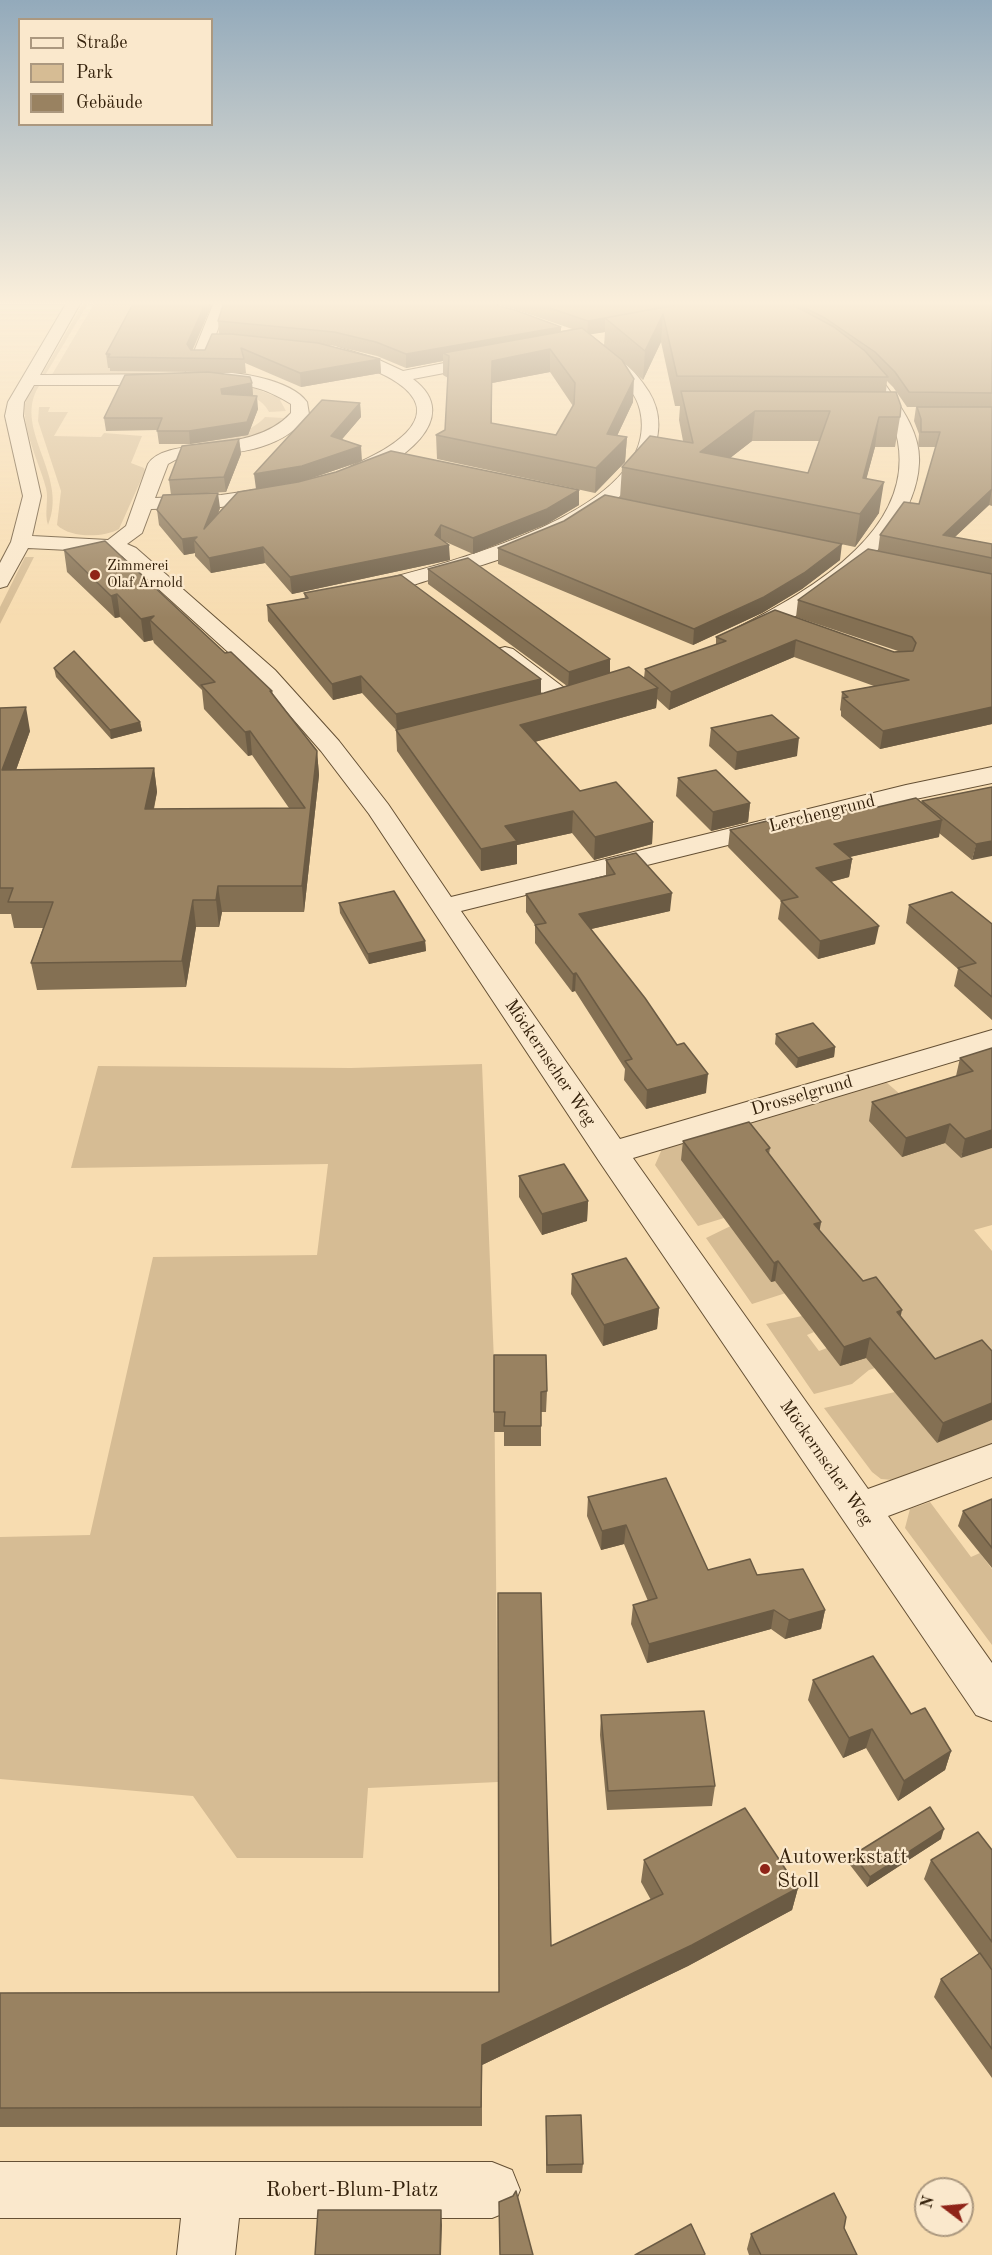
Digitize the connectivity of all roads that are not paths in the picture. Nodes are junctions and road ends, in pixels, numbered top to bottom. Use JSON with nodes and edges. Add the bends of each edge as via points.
{"nodes":[{"id":1,"x":15,"y":407,"type":"edge"},
{"id":2,"x":299,"y":407,"type":"edge"},
{"id":3,"x":427,"y":407,"type":"edge"},
{"id":4,"x":653,"y":407,"type":"edge"},
{"id":5,"x":894,"y":407,"type":"edge"},
{"id":6,"x":873,"y":414,"type":"edge"},
{"id":7,"x":899,"y":414,"type":"junction"},
{"id":8,"x":922,"y":414,"type":"edge"},
{"id":9,"x":388,"y":457,"type":"junction"},
{"id":10,"x":411,"y":462,"type":"edge"},
{"id":11,"x":342,"y":476,"type":"edge"},
{"id":12,"x":294,"y":489,"type":"edge"},
{"id":13,"x":579,"y":497,"type":"edge"},
{"id":14,"x":601,"y":502,"type":"junction"},
{"id":15,"x":143,"y":504,"type":"junction"},
{"id":16,"x":625,"y":507,"type":"edge"},
{"id":17,"x":21,"y":542,"type":"junction"},
{"id":18,"x":112,"y":546,"type":"junction"},
{"id":19,"x":833,"y":550,"type":"edge"},
{"id":20,"x":861,"y":556,"type":"junction"},
{"id":21,"x":883,"y":561,"type":"edge"},
{"id":22,"x":405,"y":580,"type":"junction"},
{"id":23,"x":0,"y":582,"type":"edge"},
{"id":24,"x":347,"y":594,"type":"edge"},
{"id":25,"x":430,"y":599,"type":"edge"},
{"id":26,"x":773,"y":618,"type":"junction"},
{"id":27,"x":805,"y":629,"type":"edge"},
{"id":28,"x":483,"y":638,"type":"edge"},
{"id":29,"x":722,"y":644,"type":"edge"},
{"id":30,"x":585,"y":692,"type":"edge"},
{"id":31,"x":992,"y":775,"type":"edge"},
{"id":32,"x":443,"y":907,"type":"junction"},
{"id":33,"x":992,"y":1040,"type":"edge"},
{"id":34,"x":611,"y":1153,"type":"junction"},
{"id":35,"x":992,"y":1460,"type":"edge"},
{"id":36,"x":858,"y":1510,"type":"junction"},
{"id":37,"x":992,"y":1700,"type":"edge"},
{"id":38,"x":0,"y":2190,"type":"edge"},
{"id":39,"x":213,"y":2190,"type":"junction"},
{"id":40,"x":492,"y":2190,"type":"dead end"},
{"id":41,"x":206,"y":2255,"type":"edge"}],
"edges":[{"from":1,"to":17,"type":"street","via":[[32,496]]},
{"from":2,"to":15,"type":"street","via":[[300,414],[292,425],[272,436],[217,450],[163,457]]},
{"from":3,"to":9,"type":"street","via":[[414,435]]},
{"from":4,"to":14,"type":"street","via":[[657,413],[644,458],[627,480]]},
{"from":5,"to":7,"type":"street"},
{"from":6,"to":7,"type":"street"},
{"from":7,"to":8,"type":"street"},
{"from":7,"to":20,"type":"street","via":[[907,429],[912,455],[908,486],[885,533]]},
{"from":9,"to":10,"type":"street"},
{"from":9,"to":11,"type":"street"},
{"from":12,"to":15,"type":"street","via":[[221,501]]},
{"from":13,"to":14,"type":"street"},
{"from":14,"to":16,"type":"street"},
{"from":14,"to":22,"type":"street","via":[[563,526],[514,547]]},
{"from":15,"to":18,"type":"street","via":[[135,529]]},
{"from":17,"to":18,"type":"street","name":"Möckernscher Weg"},
{"from":17,"to":23,"type":"street"},
{"from":18,"to":32,"type":"street","name":"Möckernscher Weg","via":[[141,560],[267,675],[330,746]]},
{"from":19,"to":20,"type":"street"},
{"from":20,"to":21,"type":"street"},
{"from":20,"to":26,"type":"street","via":[[824,586]]},
{"from":22,"to":24,"type":"street"},
{"from":22,"to":25,"type":"street"},
{"from":26,"to":27,"type":"street"},
{"from":26,"to":29,"type":"street"},
{"from":28,"to":30,"type":"street","via":[[553,701]]},
{"from":31,"to":32,"type":"street","name":"Lerchengrund"},
{"from":32,"to":34,"type":"street","name":"Möckernscher Weg"},
{"from":33,"to":34,"type":"street","name":"Drosselgrund"},
{"from":34,"to":36,"type":"street","name":"Möckernscher Weg"},
{"from":35,"to":36,"type":"street"},
{"from":36,"to":37,"type":"street","name":"Möckernscher Weg"},
{"from":38,"to":39,"type":"street","name":"Robert-Blum-Platz"},
{"from":39,"to":40,"type":"street","name":"Robert-Blum-Platz"},
{"from":39,"to":41,"type":"street"}]}
